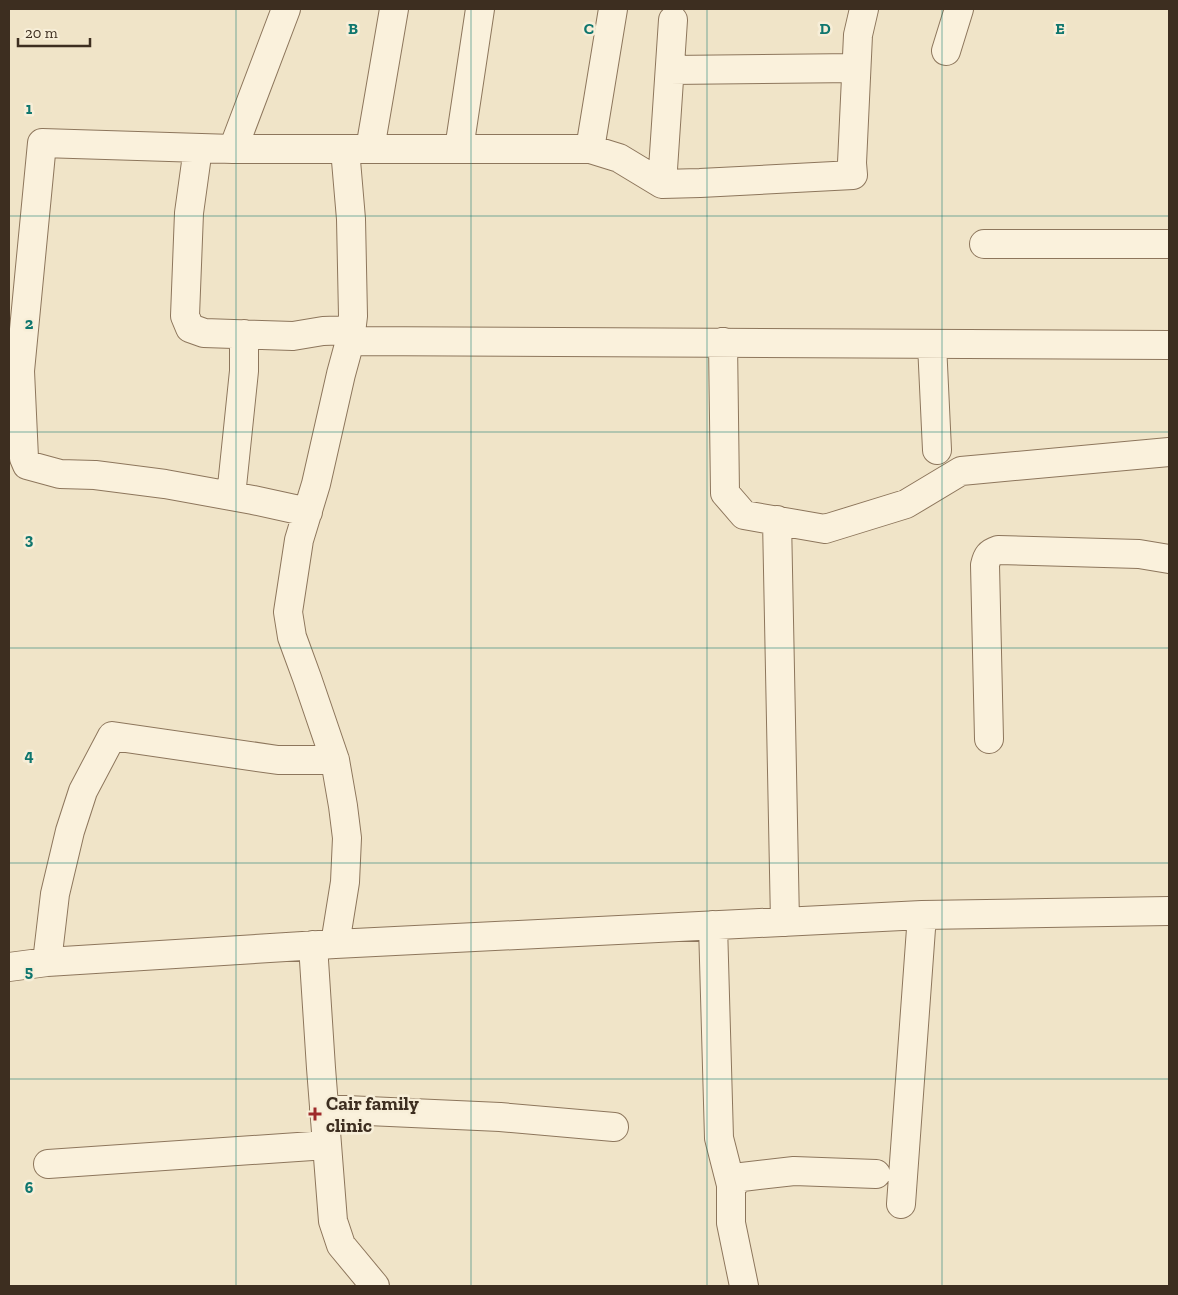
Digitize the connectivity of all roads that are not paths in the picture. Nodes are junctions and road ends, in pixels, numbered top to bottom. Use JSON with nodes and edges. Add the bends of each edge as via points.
{"nodes":[{"id":1,"x":286,"y":9,"type":"edge"},
{"id":2,"x":394,"y":9,"type":"edge"},
{"id":3,"x":480,"y":9,"type":"edge"},
{"id":4,"x":613,"y":9,"type":"edge"},
{"id":5,"x":864,"y":9,"type":"edge"},
{"id":6,"x":959,"y":9,"type":"edge"},
{"id":7,"x":673,"y":20,"type":"dead end"},
{"id":8,"x":946,"y":51,"type":"dead end"},
{"id":9,"x":856,"y":68,"type":"junction"},
{"id":10,"x":670,"y":70,"type":"junction"},
{"id":11,"x":198,"y":148,"type":"junction"},
{"id":12,"x":233,"y":149,"type":"junction"},
{"id":13,"x":357,"y":149,"type":"junction"},
{"id":14,"x":459,"y":149,"type":"junction"},
{"id":15,"x":590,"y":149,"type":"junction"},
{"id":16,"x":662,"y":184,"type":"junction"},
{"id":17,"x":984,"y":244,"type":"dead end"},
{"id":18,"x":1169,"y":244,"type":"edge"},
{"id":19,"x":244,"y":334,"type":"junction"},
{"id":20,"x":351,"y":335,"type":"junction"},
{"id":21,"x":723,"y":342,"type":"junction"},
{"id":22,"x":932,"y":344,"type":"junction"},
{"id":23,"x":1169,"y":345,"type":"edge"},
{"id":24,"x":15,"y":368,"type":"edge"},
{"id":25,"x":937,"y":450,"type":"dead end"},
{"id":26,"x":1169,"y":452,"type":"edge"},
{"id":27,"x":231,"y":496,"type":"junction"},
{"id":28,"x":308,"y":512,"type":"junction"},
{"id":29,"x":777,"y":520,"type":"junction"},
{"id":30,"x":1169,"y":559,"type":"edge"},
{"id":31,"x":989,"y":739,"type":"dead end"},
{"id":32,"x":335,"y":760,"type":"junction"},
{"id":33,"x":1169,"y":912,"type":"edge"},
{"id":34,"x":922,"y":915,"type":"junction"},
{"id":35,"x":785,"y":922,"type":"junction"},
{"id":36,"x":713,"y":925,"type":"junction"},
{"id":37,"x":324,"y":944,"type":"junction"},
{"id":38,"x":46,"y":962,"type":"junction"},
{"id":39,"x":9,"y":968,"type":"edge"},
{"id":40,"x":324,"y":1109,"type":"junction"},
{"id":41,"x":614,"y":1127,"type":"dead end"},
{"id":42,"x":327,"y":1145,"type":"junction"},
{"id":43,"x":48,"y":1164,"type":"dead end"},
{"id":44,"x":876,"y":1174,"type":"dead end"},
{"id":45,"x":731,"y":1185,"type":"junction"},
{"id":46,"x":901,"y":1204,"type":"dead end"},
{"id":47,"x":375,"y":1286,"type":"edge"},
{"id":48,"x":744,"y":1286,"type":"edge"}],
"edges":[{"from":1,"to":12,"type":"street"},
{"from":2,"to":13,"type":"street"},
{"from":3,"to":14,"type":"street"},
{"from":4,"to":15,"type":"street"},
{"from":5,"to":9,"type":"street"},
{"from":6,"to":8,"type":"street"},
{"from":7,"to":10,"type":"street"},
{"from":9,"to":10,"type":"street"},
{"from":9,"to":16,"type":"street","via":[[853,175]]},
{"from":10,"to":16,"type":"street"},
{"from":11,"to":12,"type":"street"},
{"from":11,"to":19,"type":"street","via":[[189,213],[185,316],[190,328],[204,333]]},
{"from":11,"to":24,"type":"street","via":[[42,143]]},
{"from":12,"to":13,"type":"street"},
{"from":13,"to":14,"type":"street"},
{"from":13,"to":20,"type":"street","via":[[351,219],[354,316]]},
{"from":14,"to":15,"type":"street"},
{"from":15,"to":16,"type":"street","via":[[619,158]]},
{"from":17,"to":18,"type":"street"},
{"from":19,"to":20,"type":"street","via":[[293,336],[323,331]]},
{"from":19,"to":27,"type":"street","via":[[244,371]]},
{"from":20,"to":21,"type":"street"},
{"from":20,"to":28,"type":"street"},
{"from":21,"to":22,"type":"street"},
{"from":21,"to":29,"type":"street","via":[[725,493],[744,515]]},
{"from":22,"to":23,"type":"street"},
{"from":22,"to":25,"type":"street"},
{"from":24,"to":27,"type":"street","via":[[27,465],[60,474],[95,475]]},
{"from":26,"to":29,"type":"street","via":[[961,471],[906,504],[825,528]]},
{"from":27,"to":28,"type":"street"},
{"from":28,"to":32,"type":"street","via":[[299,540],[288,612],[294,646]]},
{"from":29,"to":35,"type":"street"},
{"from":30,"to":31,"type":"street","via":[[1139,554],[998,550],[989,554],[986,558]]},
{"from":32,"to":37,"type":"street","via":[[346,838],[345,882]]},
{"from":32,"to":38,"type":"street","via":[[278,760],[112,736],[83,791],[70,831],[55,894]]},
{"from":33,"to":34,"type":"street"},
{"from":34,"to":35,"type":"street"},
{"from":34,"to":46,"type":"street"},
{"from":35,"to":36,"type":"street"},
{"from":36,"to":37,"type":"street"},
{"from":36,"to":45,"type":"street","via":[[719,1138]]},
{"from":37,"to":38,"type":"street"},
{"from":37,"to":40,"type":"street"},
{"from":38,"to":39,"type":"street"},
{"from":40,"to":41,"type":"street","via":[[500,1117]]},
{"from":40,"to":42,"type":"street"},
{"from":42,"to":43,"type":"street"},
{"from":42,"to":47,"type":"street","via":[[333,1221],[341,1245]]},
{"from":44,"to":45,"type":"street","via":[[794,1171],[742,1177]]},
{"from":45,"to":48,"type":"street","via":[[731,1223]]}]}
